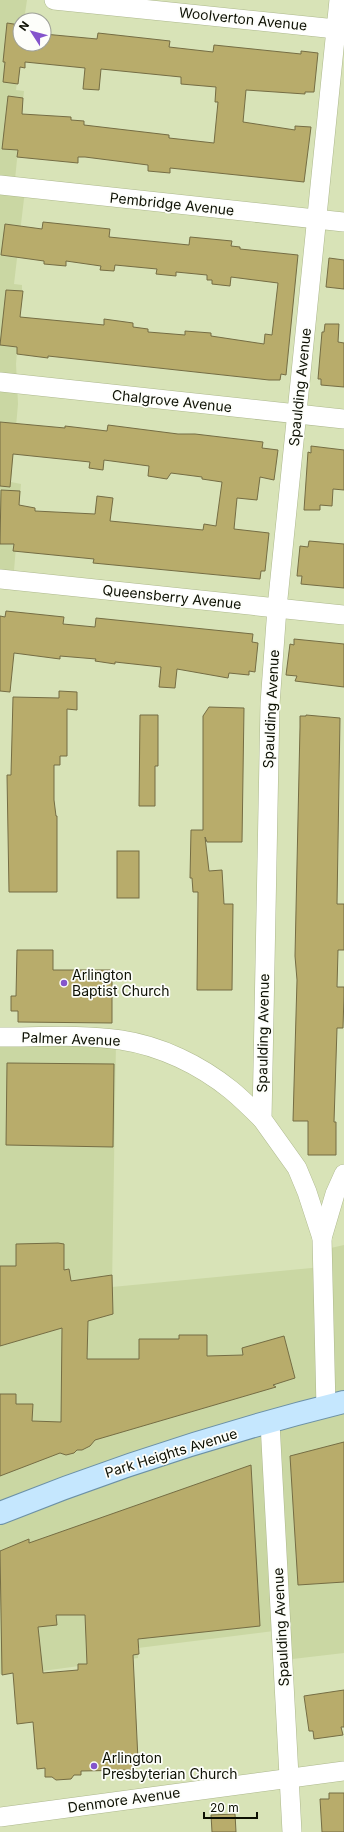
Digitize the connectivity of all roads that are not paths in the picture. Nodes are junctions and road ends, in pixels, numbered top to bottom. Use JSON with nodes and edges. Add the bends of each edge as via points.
{"nodes":[{"id":1,"x":54,"y":0,"type":"edge"},
{"id":2,"x":339,"y":0,"type":"edge"},
{"id":3,"x":336,"y":29,"type":"junction"},
{"id":4,"x":0,"y":185,"type":"edge"},
{"id":5,"x":317,"y":219,"type":"junction"},
{"id":6,"x":344,"y":222,"type":"edge"},
{"id":7,"x":0,"y":382,"type":"edge"},
{"id":8,"x":298,"y":414,"type":"junction"},
{"id":9,"x":344,"y":419,"type":"edge"},
{"id":10,"x":0,"y":579,"type":"edge"},
{"id":11,"x":277,"y":608,"type":"junction"},
{"id":12,"x":344,"y":615,"type":"edge"},
{"id":13,"x":0,"y":1037,"type":"edge"},
{"id":14,"x":262,"y":1119,"type":"junction"},
{"id":15,"x":344,"y":1174,"type":"edge"},
{"id":16,"x":322,"y":1238,"type":"junction"},
{"id":17,"x":335,"y":1404,"type":"edge"},
{"id":18,"x":270,"y":1423,"type":"junction"},
{"id":19,"x":0,"y":1513,"type":"edge"},
{"id":20,"x":344,"y":1771,"type":"edge"},
{"id":21,"x":289,"y":1778,"type":"junction"},
{"id":22,"x":0,"y":1817,"type":"edge"},
{"id":23,"x":292,"y":1832,"type":"edge"}],
"edges":[{"from":1,"to":3,"type":"street","name":"Woolverton Avenue"},
{"from":2,"to":3,"type":"street","name":"Spaulding Avenue"},
{"from":3,"to":5,"type":"street","name":"Spaulding Avenue"},
{"from":4,"to":5,"type":"street","name":"Pembridge Avenue"},
{"from":5,"to":6,"type":"street","name":"Pembridge Avenue"},
{"from":5,"to":8,"type":"street","name":"Spaulding Avenue"},
{"from":7,"to":8,"type":"street","name":"Chalgrove Avenue"},
{"from":8,"to":9,"type":"street","name":"Chalgrove Avenue"},
{"from":8,"to":11,"type":"street","name":"Spaulding Avenue"},
{"from":10,"to":11,"type":"street","name":"Queensberry Avenue"},
{"from":11,"to":12,"type":"street","name":"Queensberry Avenue"},
{"from":11,"to":14,"type":"street","name":"Spaulding Avenue","via":[[270,704]]},
{"from":13,"to":14,"type":"street","name":"Palmer Avenue","via":[[88,1038],[121,1040],[145,1045],[201,1070],[231,1090]]},
{"from":14,"to":16,"type":"street","via":[[296,1168]]},
{"from":15,"to":16,"type":"street","via":[[335,1194]]},
{"from":16,"to":17,"type":"street"},
{"from":17,"to":18,"type":"main road","name":"Park Heights Avenue"},
{"from":18,"to":19,"type":"main road","name":"Park Heights Avenue","via":[[102,1474]]},
{"from":18,"to":21,"type":"street","name":"Spaulding Avenue"},
{"from":20,"to":21,"type":"street","name":"Denmore Avenue"},
{"from":21,"to":22,"type":"street","name":"Denmore Avenue"},
{"from":21,"to":23,"type":"street","name":"Spaulding Avenue"}]}
